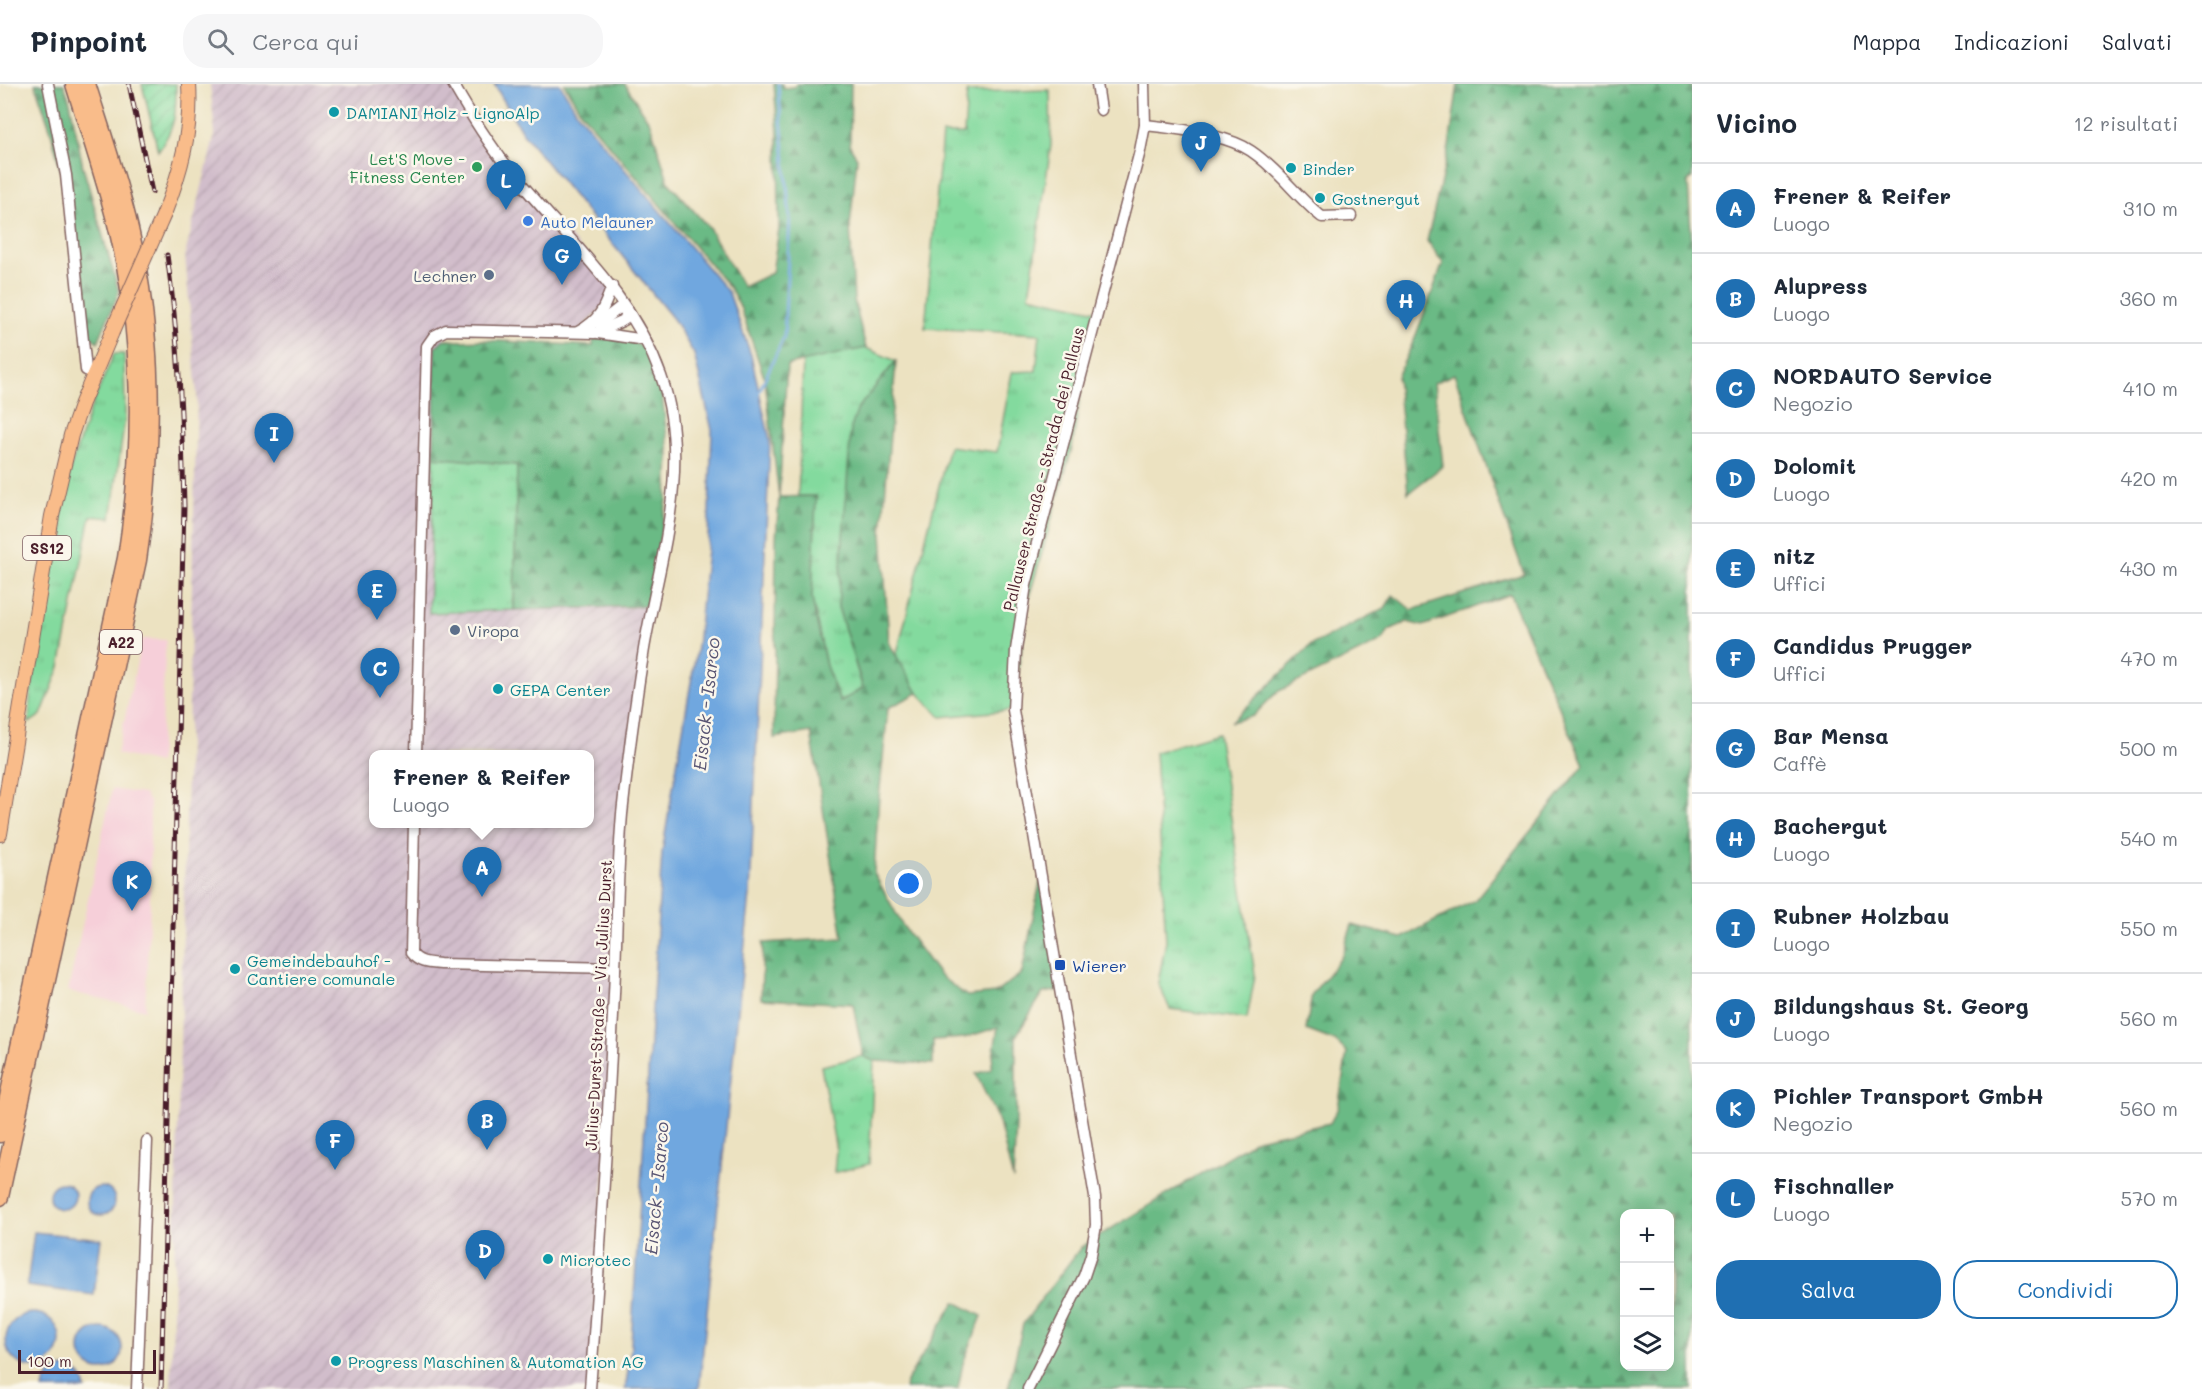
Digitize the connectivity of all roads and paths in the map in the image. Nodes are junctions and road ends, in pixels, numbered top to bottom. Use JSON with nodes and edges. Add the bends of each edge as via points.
{"nodes":[{"id":1,"x":48,"y":84,"type":"edge"},
{"id":2,"x":74,"y":84,"type":"edge"},
{"id":3,"x":87,"y":84,"type":"edge"},
{"id":4,"x":189,"y":84,"type":"edge"},
{"id":5,"x":453,"y":84,"type":"edge"},
{"id":6,"x":1096,"y":84,"type":"edge"},
{"id":7,"x":1144,"y":84,"type":"edge"},
{"id":8,"x":1101,"y":110,"type":"dead end"},
{"id":9,"x":1145,"y":125,"type":"junction"},
{"id":10,"x":1351,"y":216,"type":"dead end"},
{"id":11,"x":612,"y":286,"type":"junction"},
{"id":12,"x":628,"y":311,"type":"junction"},
{"id":13,"x":594,"y":328,"type":"junction"},
{"id":14,"x":645,"y":340,"type":"junction"},
{"id":15,"x":94,"y":373,"type":"junction"},
{"id":16,"x":416,"y":750,"type":"edge"},
{"id":17,"x":414,"y":828,"type":"edge"},
{"id":18,"x":0,"y":834,"type":"edge"},
{"id":19,"x":615,"y":968,"type":"junction"},
{"id":20,"x":0,"y":1134,"type":"edge"},
{"id":21,"x":147,"y":1141,"type":"dead end"},
{"id":22,"x":0,"y":1197,"type":"edge"},
{"id":23,"x":137,"y":1389,"type":"edge"},
{"id":24,"x":590,"y":1389,"type":"edge"},
{"id":25,"x":1028,"y":1389,"type":"edge"}],
"edges":[{"from":1,"to":15,"type":"street","via":[[66,175],[86,370]]},
{"from":2,"to":20,"type":"highway","number":"A22","via":[[110,201],[130,299],[138,400],[136,476],[126,558]]},
{"from":3,"to":22,"type":"highway","number":"A22","via":[[124,206],[144,305],[151,399],[149,477],[138,560]]},
{"from":4,"to":15,"type":"main road","number":"SS12","bridge":true,"via":[[189,121],[179,178]]},
{"from":5,"to":11,"type":"street","name":"Julius-Durst-Straße - Via Julius Durst","via":[[506,166]]},
{"from":6,"to":8,"type":"street"},
{"from":7,"to":9,"type":"street","name":"Pallauser Straße - Strada dei Pallaus"},
{"from":9,"to":10,"type":"street","via":[[1234,141],[1271,167],[1322,217]]},
{"from":9,"to":25,"type":"street","name":"Pallauser Straße - Strada dei Pallaus","via":[[1026,585],[1016,650],[1013,710],[1095,1197],[1091,1255],[1084,1276]]},
{"from":11,"to":12,"type":"street","name":"Julius-Durst-Straße - Via Julius Durst"},
{"from":11,"to":13,"type":"street"},
{"from":12,"to":13,"type":"street","via":[[619,308]]},
{"from":12,"to":14,"type":"street","name":"Julius-Durst-Straße - Via Julius Durst"},
{"from":13,"to":14,"type":"street"},
{"from":13,"to":16,"type":"street","via":[[577,332],[446,330],[426,346]]},
{"from":14,"to":19,"type":"street","name":"Julius-Durst-Straße - Via Julius Durst","via":[[670,410],[674,456],[672,503],[644,649],[627,772]]},
{"from":15,"to":18,"type":"main road","number":"SS12","via":[[60,472]]},
{"from":17,"to":19,"type":"street","via":[[411,953],[415,958],[440,964]]},
{"from":19,"to":24,"type":"street","name":"Julius-Durst-Straße - Via Julius Durst"},
{"from":21,"to":23,"type":"street"}]}
